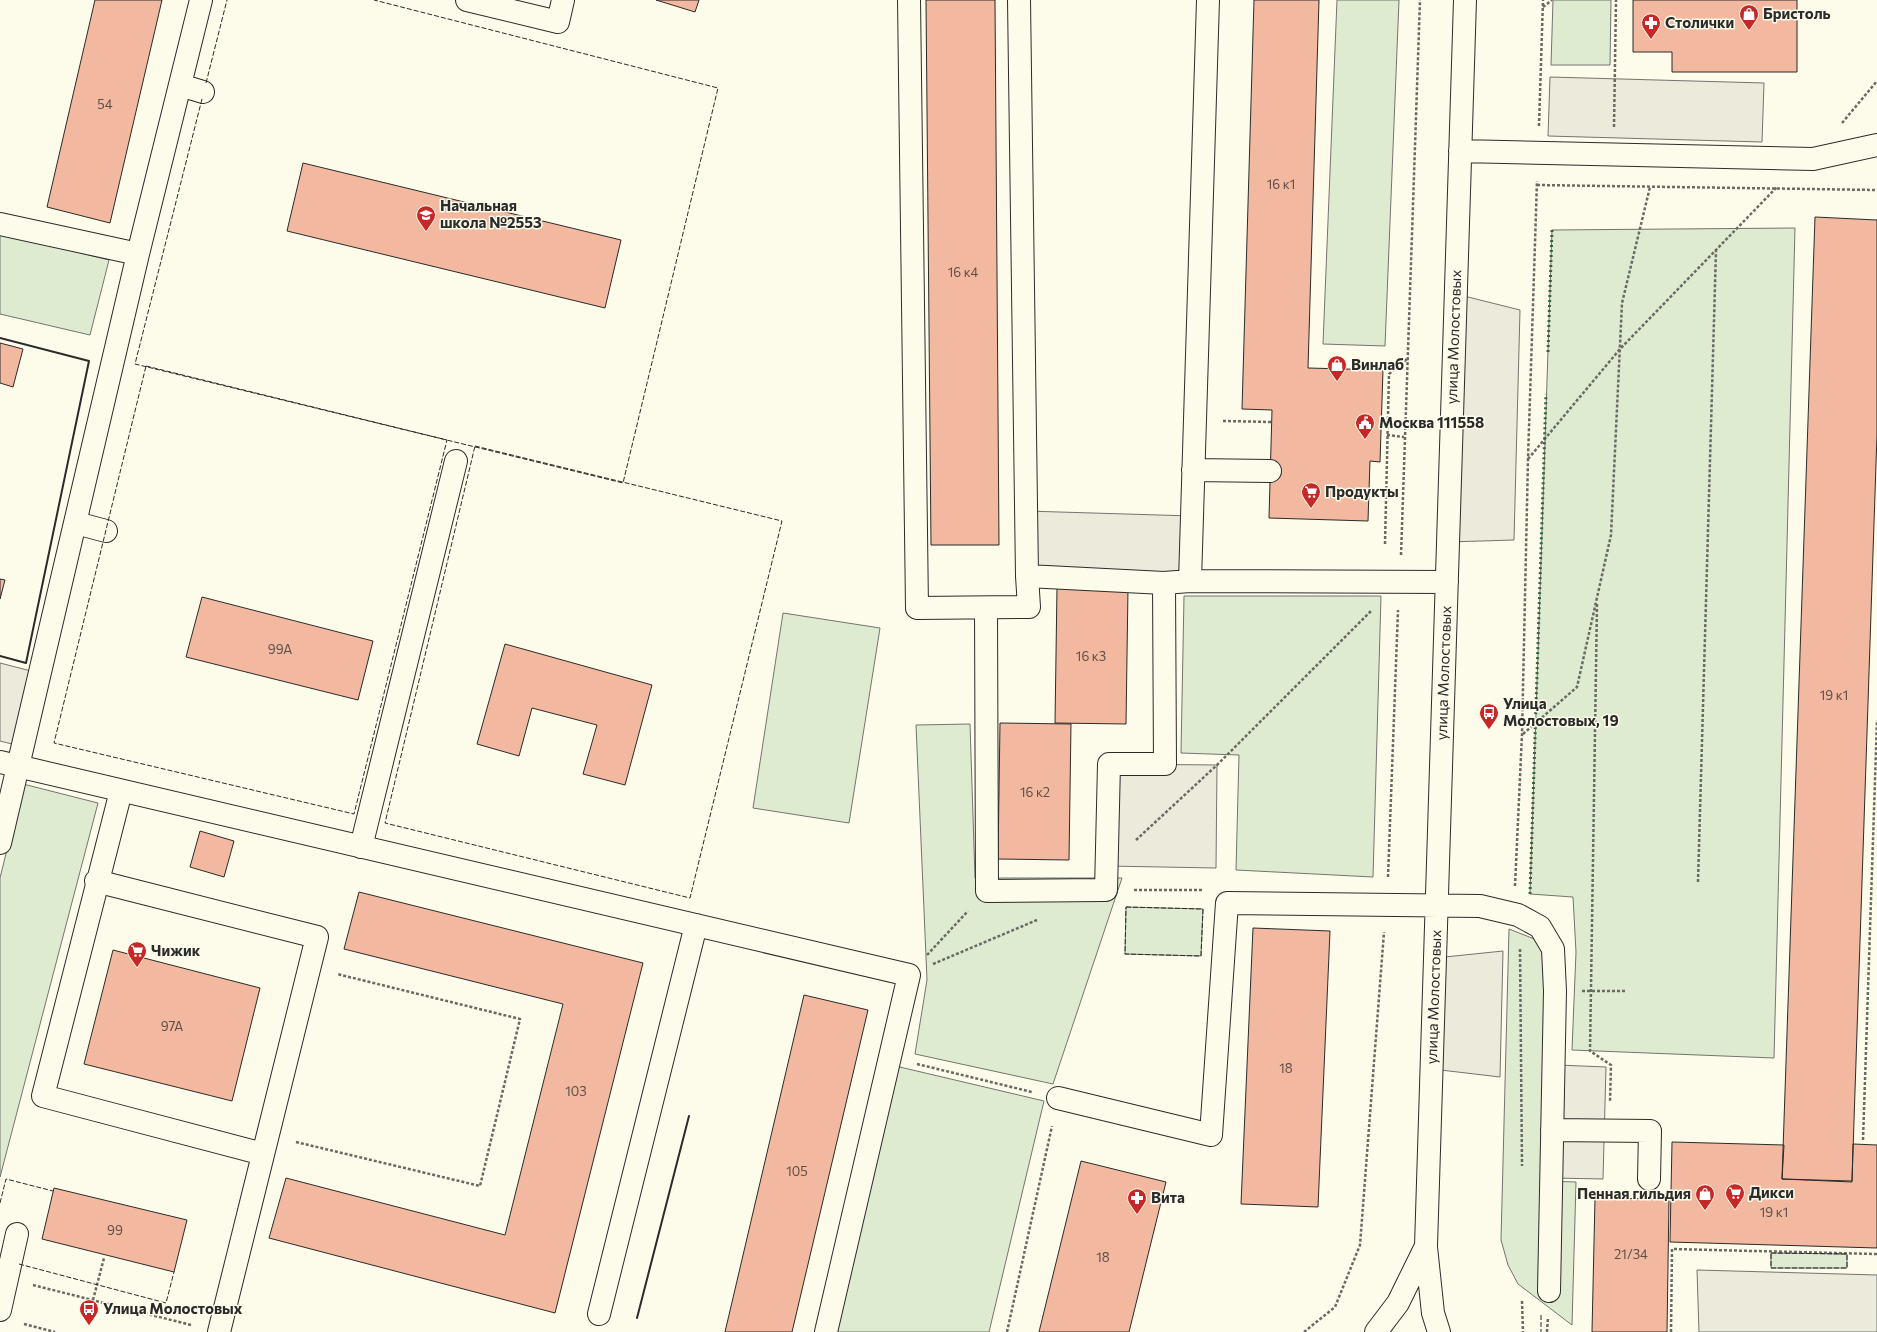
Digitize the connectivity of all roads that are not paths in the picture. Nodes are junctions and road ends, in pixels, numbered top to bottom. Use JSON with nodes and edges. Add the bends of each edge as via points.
{"nodes":[{"id":1,"x":201,"y":0,"type":"edge"},
{"id":2,"x":467,"y":0,"type":"edge"},
{"id":3,"x":563,"y":0,"type":"edge"},
{"id":4,"x":909,"y":0,"type":"edge"},
{"id":5,"x":1019,"y":0,"type":"edge"},
{"id":6,"x":1208,"y":0,"type":"edge"},
{"id":7,"x":1465,"y":0,"type":"edge"},
{"id":8,"x":180,"y":85,"type":"junction"},
{"id":9,"x":203,"y":92,"type":"dead end"},
{"id":10,"x":1877,"y":145,"type":"edge"},
{"id":11,"x":1460,"y":151,"type":"junction"},
{"id":12,"x":0,"y":224,"type":"edge"},
{"id":13,"x":138,"y":254,"type":"junction"},
{"id":14,"x":456,"y":461,"type":"dead end"},
{"id":15,"x":1193,"y":470,"type":"junction"},
{"id":16,"x":1270,"y":471,"type":"dead end"},
{"id":17,"x":76,"y":523,"type":"junction"},
{"id":18,"x":106,"y":531,"type":"dead end"},
{"id":19,"x":1026,"y":576,"type":"junction"},
{"id":20,"x":1190,"y":581,"type":"junction"},
{"id":21,"x":1447,"y":582,"type":"junction"},
{"id":22,"x":1164,"y":583,"type":"junction"},
{"id":23,"x":986,"y":608,"type":"junction"},
{"id":24,"x":10,"y":765,"type":"edge"},
{"id":25,"x":121,"y":790,"type":"junction"},
{"id":26,"x":0,"y":843,"type":"edge"},
{"id":27,"x":362,"y":847,"type":"junction"},
{"id":28,"x":96,"y":881,"type":"junction"},
{"id":29,"x":1436,"y":914,"type":"junction"},
{"id":30,"x":696,"y":925,"type":"junction"},
{"id":31,"x":1058,"y":1098,"type":"road end"},
{"id":32,"x":1552,"y":1130,"type":"junction"},
{"id":33,"x":265,"y":1145,"type":"junction"},
{"id":34,"x":1649,"y":1179,"type":"dead end"},
{"id":35,"x":17,"y":1234,"type":"dead end"},
{"id":36,"x":1426,"y":1246,"type":"junction"},
{"id":37,"x":1549,"y":1291,"type":"dead end"},
{"id":38,"x":0,"y":1310,"type":"edge"},
{"id":39,"x":599,"y":1314,"type":"dead end"},
{"id":40,"x":219,"y":1332,"type":"edge"},
{"id":41,"x":826,"y":1332,"type":"edge"},
{"id":42,"x":1376,"y":1332,"type":"edge"},
{"id":43,"x":1439,"y":1332,"type":"edge"}],
"edges":[{"from":1,"to":8,"type":"street"},
{"from":2,"to":3,"type":"street","via":[[558,22]]},
{"from":4,"to":23,"type":"street","via":[[917,608]]},
{"from":5,"to":19,"type":"street"},
{"from":6,"to":15,"type":"street"},
{"from":7,"to":11,"type":"street","name":"улица Молостовых"},
{"from":8,"to":9,"type":"street"},
{"from":8,"to":13,"type":"street"},
{"from":10,"to":11,"type":"street","via":[[1814,158]]},
{"from":11,"to":21,"type":"street","name":"улица Молостовых"},
{"from":12,"to":13,"type":"street"},
{"from":13,"to":17,"type":"street"},
{"from":14,"to":27,"type":"street"},
{"from":15,"to":16,"type":"street"},
{"from":15,"to":20,"type":"street"},
{"from":17,"to":18,"type":"street"},
{"from":17,"to":24,"type":"street"},
{"from":19,"to":22,"type":"street"},
{"from":19,"to":23,"type":"street","via":[[1029,607]]},
{"from":20,"to":21,"type":"street"},
{"from":20,"to":22,"type":"street"},
{"from":21,"to":29,"type":"street","name":"улица Молостовых"},
{"from":22,"to":23,"type":"street","via":[[1165,764],[1109,764],[1106,890],[987,891]]},
{"from":24,"to":25,"type":"street"},
{"from":24,"to":26,"type":"street"},
{"from":25,"to":27,"type":"street"},
{"from":25,"to":28,"type":"street"},
{"from":27,"to":30,"type":"street"},
{"from":28,"to":33,"type":"street","via":[[317,937]]},
{"from":28,"to":33,"type":"street","via":[[43,1096]]},
{"from":29,"to":31,"type":"street","via":[[1364,905],[1227,903],[1211,1135]]},
{"from":29,"to":32,"type":"street","via":[[1480,906],[1518,915],[1540,927],[1553,949],[1555,991]]},
{"from":29,"to":36,"type":"street","name":"улица Молостовых"},
{"from":30,"to":39,"type":"street"},
{"from":30,"to":41,"type":"street","via":[[908,975]]},
{"from":32,"to":34,"type":"street","via":[[1650,1131]]},
{"from":32,"to":37,"type":"street"},
{"from":33,"to":40,"type":"street"},
{"from":35,"to":38,"type":"street"},
{"from":36,"to":42,"type":"street","name":"улица Молостовых","via":[[1398,1303]]},
{"from":36,"to":43,"type":"street","via":[[1433,1313]]}]}
